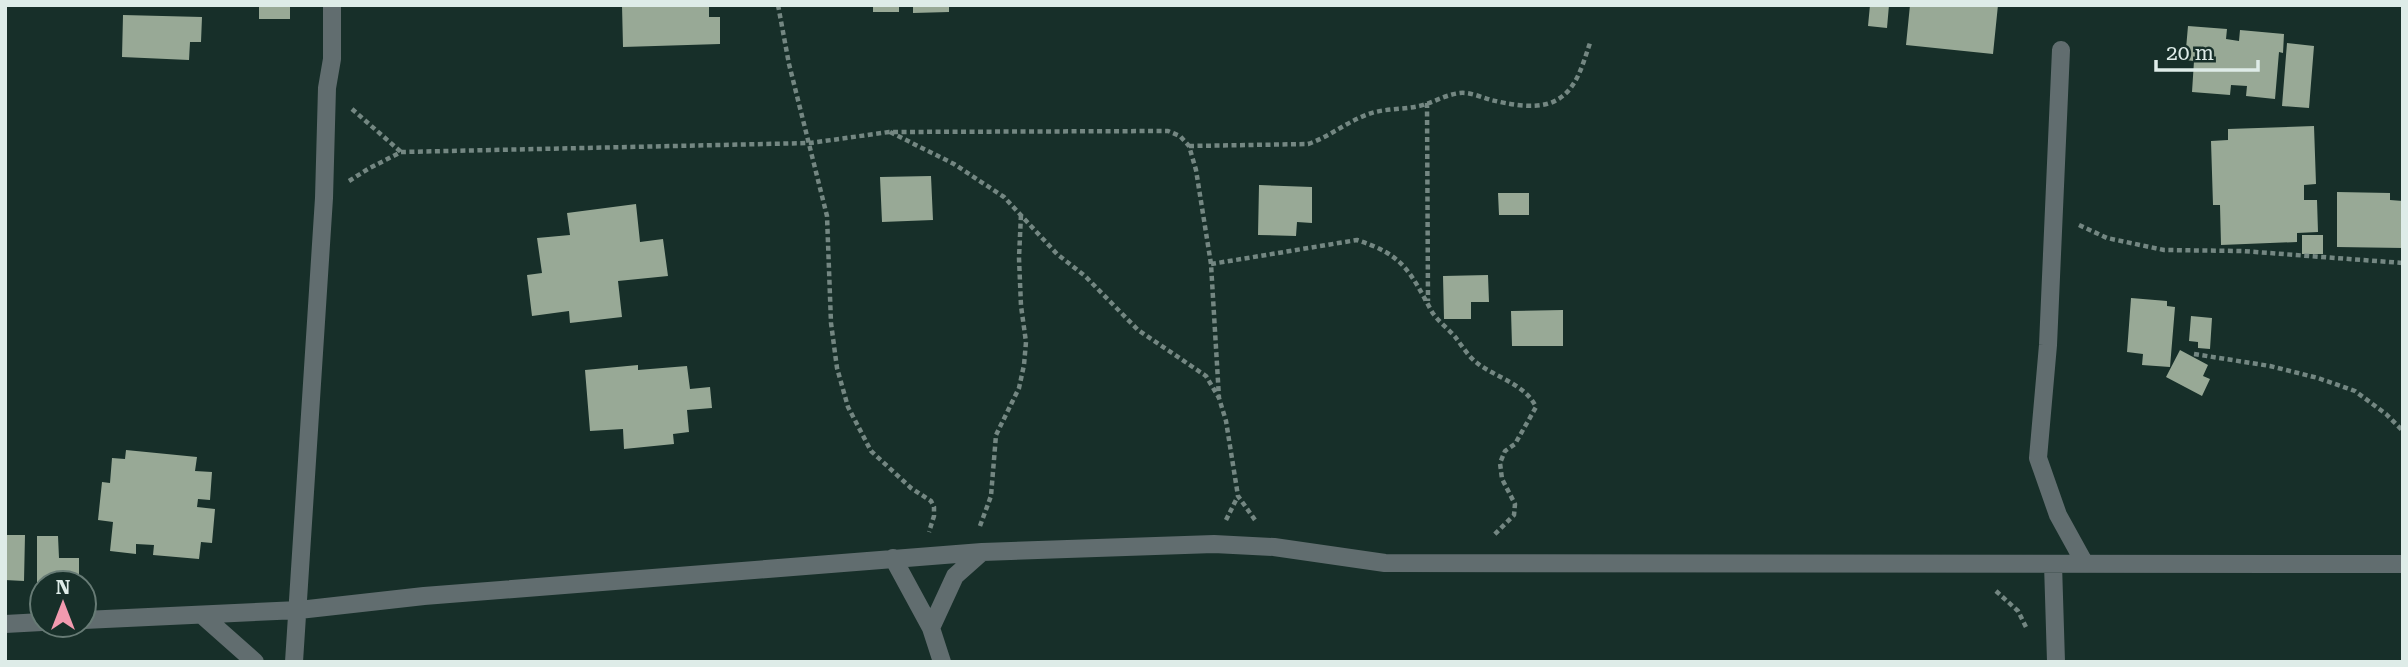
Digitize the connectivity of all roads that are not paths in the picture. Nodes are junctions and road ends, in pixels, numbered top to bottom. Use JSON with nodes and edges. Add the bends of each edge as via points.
{"nodes":[{"id":1,"x":332,"y":5,"type":"edge"},
{"id":2,"x":2061,"y":50,"type":"dead end"},
{"id":3,"x":976,"y":552,"type":"junction"},
{"id":4,"x":892,"y":558,"type":"junction"},
{"id":5,"x":2053,"y":564,"type":"junction"},
{"id":6,"x":2085,"y":564,"type":"junction"},
{"id":7,"x":2403,"y":564,"type":"edge"},
{"id":8,"x":299,"y":610,"type":"junction"},
{"id":9,"x":202,"y":615,"type":"junction"},
{"id":10,"x":98,"y":619,"type":"edge"},
{"id":11,"x":28,"y":623,"type":"edge"},
{"id":12,"x":5,"y":624,"type":"edge"},
{"id":13,"x":931,"y":628,"type":"junction"},
{"id":14,"x":255,"y":662,"type":"edge"},
{"id":15,"x":295,"y":662,"type":"edge"},
{"id":16,"x":942,"y":662,"type":"edge"},
{"id":17,"x":2056,"y":662,"type":"edge"}],
"edges":[{"from":1,"to":8,"type":"street"},
{"from":2,"to":6,"type":"street","via":[[2048,345],[2038,458],[2058,515]]},
{"from":3,"to":4,"type":"street"},
{"from":3,"to":5,"type":"street","via":[[1214,544],[1274,547],[1385,563]]},
{"from":3,"to":13,"type":"street","via":[[955,576]]},
{"from":4,"to":8,"type":"street"},
{"from":4,"to":13,"type":"street"},
{"from":5,"to":6,"type":"street"},
{"from":5,"to":17,"type":"street"},
{"from":6,"to":7,"type":"street"},
{"from":8,"to":9,"type":"street"},
{"from":8,"to":15,"type":"street"},
{"from":9,"to":10,"type":"street"},
{"from":9,"to":14,"type":"street"},
{"from":11,"to":12,"type":"street"},
{"from":13,"to":16,"type":"street"}]}
